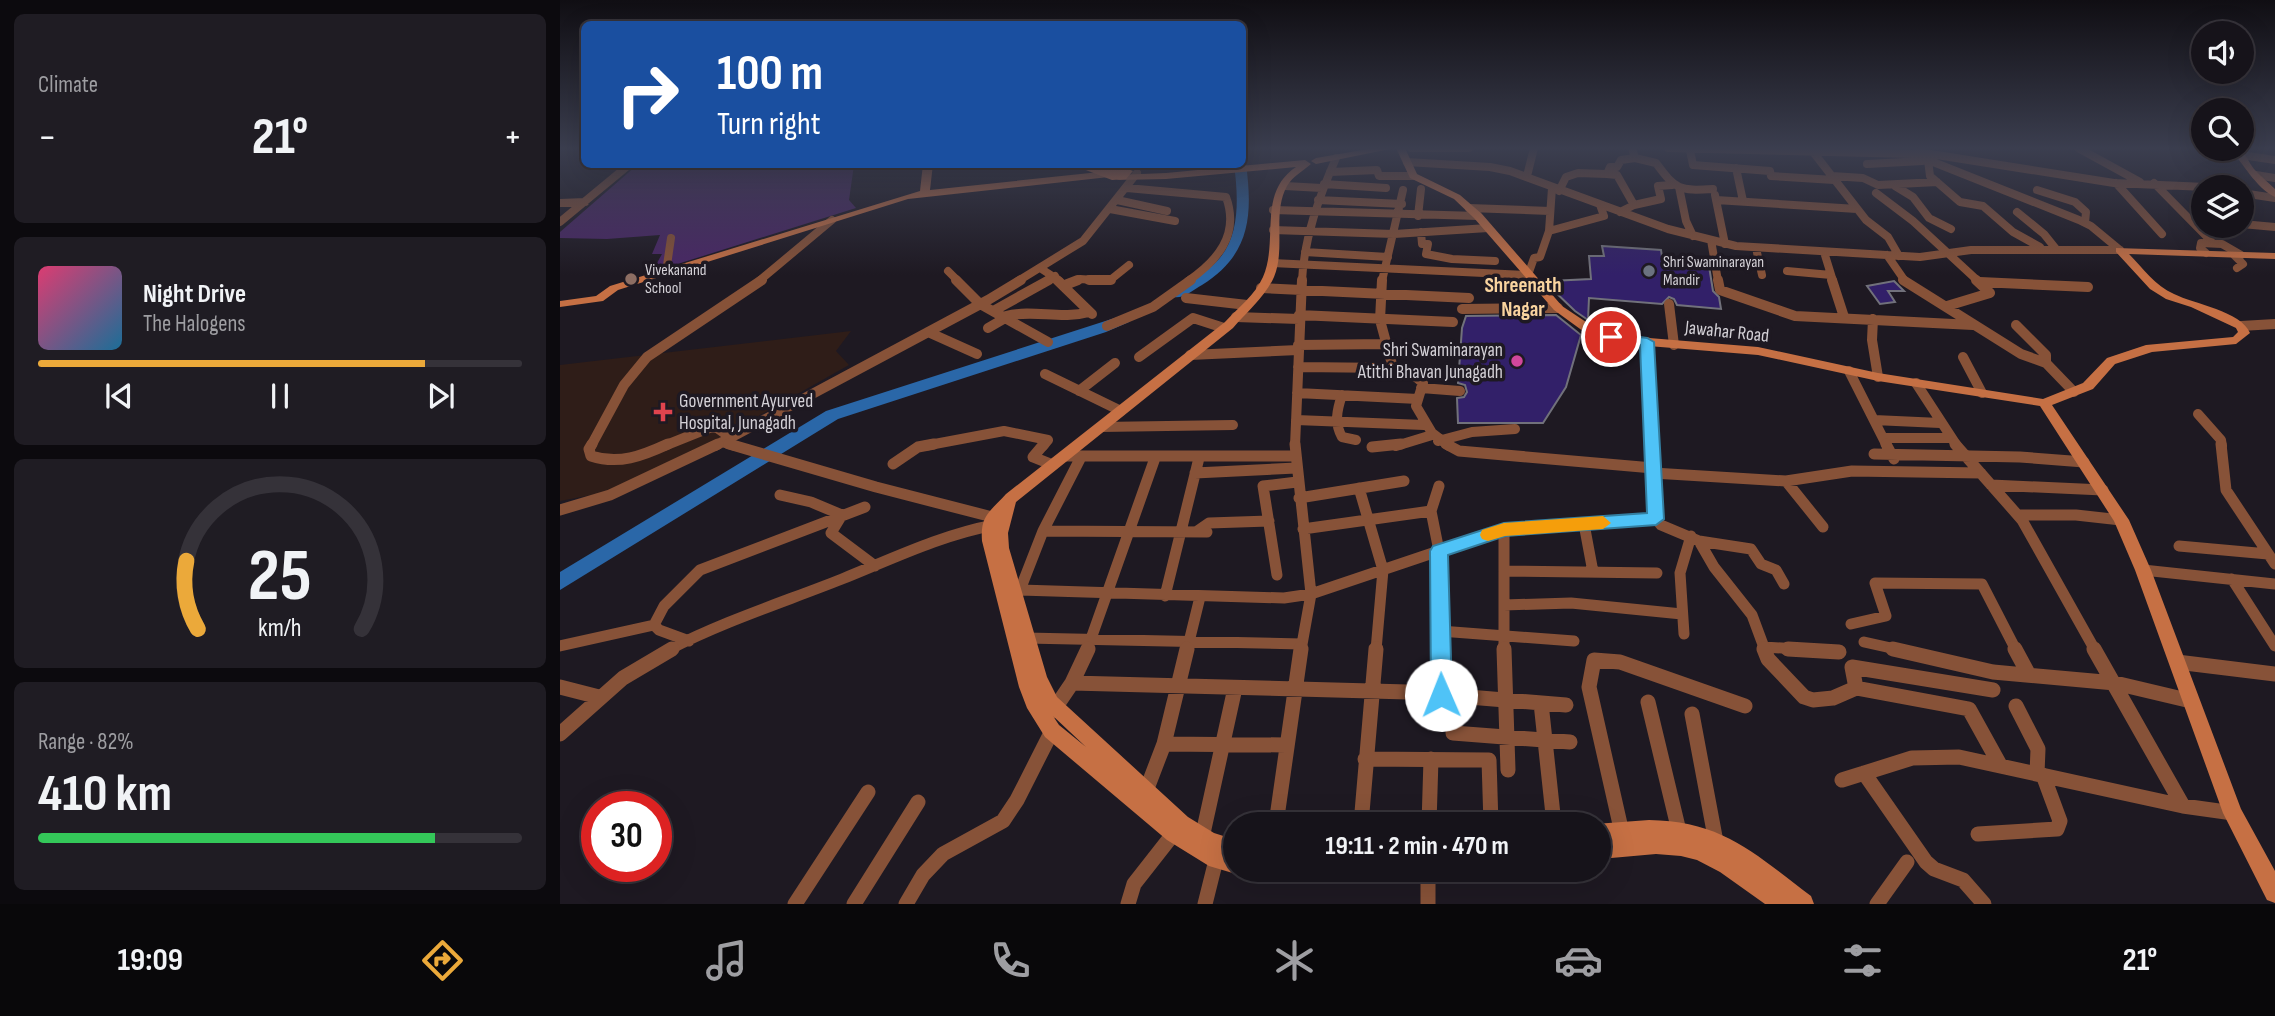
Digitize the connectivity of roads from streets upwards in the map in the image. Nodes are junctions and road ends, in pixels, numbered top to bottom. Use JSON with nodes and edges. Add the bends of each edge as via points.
{"nodes":[{"id":1,"x":599,"y":190,"type":"edge"},
{"id":2,"x":951,"y":190,"type":"edge"},
{"id":3,"x":1125,"y":190,"type":"edge"},
{"id":4,"x":1151,"y":190,"type":"edge"},
{"id":5,"x":1283,"y":190,"type":"edge"},
{"id":6,"x":1322,"y":190,"type":"edge"},
{"id":7,"x":1403,"y":190,"type":"dead end"},
{"id":8,"x":1421,"y":190,"type":"edge"},
{"id":9,"x":1445,"y":190,"type":"edge"},
{"id":10,"x":1556,"y":190,"type":"edge"},
{"id":11,"x":1559,"y":190,"type":"edge"},
{"id":12,"x":1626,"y":190,"type":"edge"},
{"id":13,"x":1659,"y":190,"type":"edge"},
{"id":14,"x":1677,"y":190,"type":"edge"},
{"id":15,"x":1713,"y":190,"type":"edge"},
{"id":16,"x":1741,"y":190,"type":"edge"},
{"id":17,"x":1842,"y":190,"type":"edge"},
{"id":18,"x":1902,"y":190,"type":"edge"},
{"id":19,"x":1946,"y":190,"type":"edge"},
{"id":20,"x":2002,"y":190,"type":"edge"},
{"id":21,"x":2036,"y":190,"type":"dead end"},
{"id":22,"x":2122,"y":190,"type":"edge"},
{"id":23,"x":2161,"y":190,"type":"edge"},
{"id":24,"x":925,"y":193,"type":"joint"},
{"id":25,"x":1875,"y":193,"type":"dead end"},
{"id":26,"x":2254,"y":194,"type":"edge"},
{"id":27,"x":2275,"y":196,"type":"edge"},
{"id":28,"x":1716,"y":200,"type":"junction"},
{"id":29,"x":1743,"y":201,"type":"junction"},
{"id":30,"x":585,"y":202,"type":"junction"},
{"id":31,"x":560,"y":203,"type":"edge"},
{"id":32,"x":1114,"y":204,"type":"junction"},
{"id":33,"x":1402,"y":204,"type":"junction"},
{"id":34,"x":1600,"y":205,"type":"junction"},
{"id":35,"x":1634,"y":205,"type":"junction"},
{"id":36,"x":1317,"y":206,"type":"junction"},
{"id":37,"x":1857,"y":209,"type":"junction"},
{"id":38,"x":1273,"y":210,"type":"junction"},
{"id":39,"x":1167,"y":211,"type":"dead end"},
{"id":40,"x":1550,"y":211,"type":"junction"},
{"id":41,"x":1474,"y":212,"type":"junction"},
{"id":42,"x":1620,"y":212,"type":"junction"},
{"id":43,"x":2017,"y":212,"type":"dead end"},
{"id":44,"x":1398,"y":216,"type":"junction"},
{"id":45,"x":1418,"y":216,"type":"junction"},
{"id":46,"x":2187,"y":216,"type":"junction"},
{"id":47,"x":2191,"y":217,"type":"edge"},
{"id":48,"x":832,"y":220,"type":"junction"},
{"id":49,"x":1175,"y":221,"type":"dead end"},
{"id":50,"x":560,"y":222,"type":"edge"},
{"id":51,"x":2085,"y":223,"type":"junction"},
{"id":52,"x":2254,"y":225,"type":"edge"},
{"id":53,"x":2275,"y":227,"type":"edge"},
{"id":54,"x":1488,"y":228,"type":"junction"},
{"id":55,"x":1951,"y":229,"type":"dead end"},
{"id":56,"x":1273,"y":230,"type":"junction"},
{"id":57,"x":1311,"y":230,"type":"junction"},
{"id":58,"x":1549,"y":231,"type":"junction"},
{"id":59,"x":1422,"y":232,"type":"junction"},
{"id":60,"x":1394,"y":234,"type":"junction"},
{"id":61,"x":2162,"y":234,"type":"dead end"},
{"id":62,"x":1693,"y":236,"type":"junction"},
{"id":63,"x":671,"y":238,"type":"dead end"},
{"id":64,"x":1711,"y":240,"type":"junction"},
{"id":65,"x":2211,"y":241,"type":"junction"},
{"id":66,"x":1725,"y":244,"type":"junction"},
{"id":67,"x":1756,"y":248,"type":"junction"},
{"id":68,"x":2042,"y":248,"type":"junction"},
{"id":69,"x":2056,"y":248,"type":"junction"},
{"id":70,"x":2120,"y":250,"type":"junction"},
{"id":71,"x":1305,"y":252,"type":"junction"},
{"id":72,"x":1824,"y":252,"type":"junction"},
{"id":73,"x":1949,"y":253,"type":"junction"},
{"id":74,"x":2206,"y":253,"type":"junction"},
{"id":75,"x":1886,"y":255,"type":"junction"},
{"id":76,"x":2237,"y":255,"type":"junction"},
{"id":77,"x":1899,"y":256,"type":"junction"},
{"id":78,"x":2275,"y":256,"type":"edge"},
{"id":79,"x":1388,"y":257,"type":"junction"},
{"id":80,"x":1439,"y":257,"type":"junction"},
{"id":81,"x":1495,"y":261,"type":"dead end"},
{"id":82,"x":1272,"y":263,"type":"junction"},
{"id":83,"x":1129,"y":265,"type":"dead end"},
{"id":84,"x":1303,"y":265,"type":"junction"},
{"id":85,"x":1040,"y":268,"type":"junction"},
{"id":86,"x":2237,"y":268,"type":"dead end"},
{"id":87,"x":1384,"y":270,"type":"junction"},
{"id":88,"x":948,"y":271,"type":"dead end"},
{"id":89,"x":1435,"y":271,"type":"junction"},
{"id":90,"x":1787,"y":271,"type":"dead end"},
{"id":91,"x":666,"y":272,"type":"junction"},
{"id":92,"x":1528,"y":275,"type":"junction"},
{"id":93,"x":1762,"y":275,"type":"dead end"},
{"id":94,"x":1831,"y":275,"type":"junction"},
{"id":95,"x":1055,"y":276,"type":"junction"},
{"id":96,"x":1980,"y":282,"type":"junction"},
{"id":97,"x":1065,"y":285,"type":"junction"},
{"id":98,"x":2088,"y":287,"type":"dead end"},
{"id":99,"x":1261,"y":288,"type":"junction"},
{"id":100,"x":1301,"y":289,"type":"junction"},
{"id":101,"x":1382,"y":294,"type":"junction"},
{"id":102,"x":1186,"y":298,"type":"dead end"},
{"id":103,"x":1469,"y":298,"type":"dead end"},
{"id":104,"x":980,"y":304,"type":"junction"},
{"id":105,"x":1669,"y":304,"type":"dead end"},
{"id":106,"x":561,"y":305,"type":"edge"},
{"id":107,"x":1247,"y":305,"type":"junction"},
{"id":108,"x":1947,"y":306,"type":"junction"},
{"id":109,"x":1558,"y":308,"type":"junction"},
{"id":110,"x":1462,"y":309,"type":"dead end"},
{"id":111,"x":995,"y":310,"type":"junction"},
{"id":112,"x":1007,"y":317,"type":"junction"},
{"id":113,"x":1236,"y":317,"type":"junction"},
{"id":114,"x":1299,"y":317,"type":"junction"},
{"id":115,"x":1844,"y":317,"type":"junction"},
{"id":116,"x":1379,"y":319,"type":"junction"},
{"id":117,"x":1873,"y":319,"type":"junction"},
{"id":118,"x":1453,"y":322,"type":"dead end"},
{"id":119,"x":2275,"y":324,"type":"edge"},
{"id":120,"x":1973,"y":325,"type":"junction"},
{"id":121,"x":2015,"y":325,"type":"dead end"},
{"id":122,"x":1107,"y":326,"type":"dead end"},
{"id":123,"x":2241,"y":326,"type":"junction"},
{"id":124,"x":988,"y":328,"type":"dead end"},
{"id":125,"x":1224,"y":328,"type":"junction"},
{"id":126,"x":928,"y":332,"type":"junction"},
{"id":127,"x":1048,"y":342,"type":"dead end"},
{"id":128,"x":1647,"y":342,"type":"junction"},
{"id":129,"x":1386,"y":344,"type":"junction"},
{"id":130,"x":1674,"y":345,"type":"junction"},
{"id":131,"x":1298,"y":347,"type":"junction"},
{"id":132,"x":977,"y":354,"type":"dead end"},
{"id":133,"x":1190,"y":355,"type":"junction"},
{"id":134,"x":1139,"y":357,"type":"dead end"},
{"id":135,"x":1963,"y":357,"type":"dead end"},
{"id":136,"x":1115,"y":363,"type":"dead end"},
{"id":137,"x":2046,"y":363,"type":"junction"},
{"id":138,"x":1298,"y":367,"type":"junction"},
{"id":139,"x":1393,"y":368,"type":"junction"},
{"id":140,"x":1849,"y":371,"type":"junction"},
{"id":141,"x":1045,"y":374,"type":"dead end"},
{"id":142,"x":1878,"y":377,"type":"junction"},
{"id":143,"x":1916,"y":383,"type":"junction"},
{"id":144,"x":1079,"y":391,"type":"junction"},
{"id":145,"x":1460,"y":391,"type":"dead end"},
{"id":146,"x":2074,"y":392,"type":"junction"},
{"id":147,"x":1297,"y":393,"type":"junction"},
{"id":148,"x":1982,"y":393,"type":"junction"},
{"id":149,"x":1420,"y":394,"type":"junction"},
{"id":150,"x":1342,"y":395,"type":"junction"},
{"id":151,"x":2044,"y":403,"type":"junction"},
{"id":152,"x":1121,"y":411,"type":"junction"},
{"id":153,"x":2199,"y":414,"type":"dead end"},
{"id":154,"x":1874,"y":420,"type":"junction"},
{"id":155,"x":1296,"y":421,"type":"junction"},
{"id":156,"x":1337,"y":422,"type":"junction"},
{"id":157,"x":1940,"y":423,"type":"junction"},
{"id":158,"x":1233,"y":425,"type":"dead end"},
{"id":159,"x":1424,"y":425,"type":"junction"},
{"id":160,"x":1101,"y":427,"type":"junction"},
{"id":161,"x":1515,"y":429,"type":"dead end"},
{"id":162,"x":1435,"y":438,"type":"junction"},
{"id":163,"x":1884,"y":438,"type":"junction"},
{"id":164,"x":1950,"y":438,"type":"junction"},
{"id":165,"x":727,"y":440,"type":"junction"},
{"id":166,"x":1356,"y":440,"type":"dead end"},
{"id":167,"x":1372,"y":447,"type":"dead end"},
{"id":168,"x":1874,"y":454,"type":"dead end"},
{"id":169,"x":1892,"y":454,"type":"junction"},
{"id":170,"x":1065,"y":456,"type":"junction"},
{"id":171,"x":1081,"y":457,"type":"junction"},
{"id":172,"x":1155,"y":458,"type":"junction"},
{"id":173,"x":1199,"y":458,"type":"junction"},
{"id":174,"x":1967,"y":458,"type":"junction"},
{"id":175,"x":1296,"y":462,"type":"junction"},
{"id":176,"x":2084,"y":462,"type":"junction"},
{"id":177,"x":893,"y":464,"type":"dead end"},
{"id":178,"x":1053,"y":465,"type":"junction"},
{"id":179,"x":1653,"y":470,"type":"junction"},
{"id":180,"x":1901,"y":471,"type":"junction"},
{"id":181,"x":1195,"y":472,"type":"junction"},
{"id":182,"x":1981,"y":473,"type":"junction"},
{"id":183,"x":1404,"y":481,"type":"dead end"},
{"id":184,"x":1786,"y":481,"type":"junction"},
{"id":185,"x":1297,"y":482,"type":"junction"},
{"id":186,"x":1991,"y":485,"type":"junction"},
{"id":187,"x":1439,"y":486,"type":"dead end"},
{"id":188,"x":1359,"y":488,"type":"junction"},
{"id":189,"x":2102,"y":490,"type":"junction"},
{"id":190,"x":780,"y":495,"type":"dead end"},
{"id":191,"x":1298,"y":498,"type":"junction"},
{"id":192,"x":865,"y":507,"type":"dead end"},
{"id":193,"x":560,"y":510,"type":"edge"},
{"id":194,"x":1431,"y":511,"type":"junction"},
{"id":195,"x":842,"y":515,"type":"junction"},
{"id":196,"x":2018,"y":515,"type":"junction"},
{"id":197,"x":998,"y":518,"type":"junction"},
{"id":198,"x":1368,"y":518,"type":"junction"},
{"id":199,"x":1656,"y":519,"type":"junction"},
{"id":200,"x":2121,"y":520,"type":"junction"},
{"id":201,"x":1269,"y":521,"type":"junction"},
{"id":202,"x":1584,"y":524,"type":"junction"},
{"id":203,"x":1823,"y":527,"type":"dead end"},
{"id":204,"x":1303,"y":529,"type":"junction"},
{"id":205,"x":1504,"y":529,"type":"junction"},
{"id":206,"x":1043,"y":531,"type":"junction"},
{"id":207,"x":1131,"y":532,"type":"junction"},
{"id":208,"x":1180,"y":532,"type":"junction"},
{"id":209,"x":1695,"y":538,"type":"junction"},
{"id":210,"x":2179,"y":546,"type":"dead end"},
{"id":211,"x":1439,"y":551,"type":"junction"},
{"id":212,"x":2272,"y":559,"type":"edge"},
{"id":213,"x":875,"y":566,"type":"junction"},
{"id":214,"x":1383,"y":570,"type":"junction"},
{"id":215,"x":2143,"y":570,"type":"junction"},
{"id":216,"x":1504,"y":571,"type":"junction"},
{"id":217,"x":1593,"y":572,"type":"junction"},
{"id":218,"x":1657,"y":573,"type":"dead end"},
{"id":219,"x":1277,"y":575,"type":"dead end"},
{"id":220,"x":2232,"y":579,"type":"junction"},
{"id":221,"x":1784,"y":584,"type":"dead end"},
{"id":222,"x":2275,"y":584,"type":"edge"},
{"id":223,"x":1012,"y":592,"type":"junction"},
{"id":224,"x":1110,"y":594,"type":"junction"},
{"id":225,"x":1311,"y":594,"type":"junction"},
{"id":226,"x":1165,"y":596,"type":"junction"},
{"id":227,"x":1200,"y":597,"type":"junction"},
{"id":228,"x":1504,"y":605,"type":"junction"},
{"id":229,"x":1682,"y":614,"type":"junction"},
{"id":230,"x":1851,"y":624,"type":"dead end"},
{"id":231,"x":654,"y":625,"type":"junction"},
{"id":232,"x":1440,"y":631,"type":"junction"},
{"id":233,"x":1684,"y":634,"type":"dead end"},
{"id":234,"x":1504,"y":635,"type":"junction"},
{"id":235,"x":1026,"y":638,"type":"junction"},
{"id":236,"x":1093,"y":638,"type":"junction"},
{"id":237,"x":690,"y":640,"type":"junction"},
{"id":238,"x":1189,"y":641,"type":"junction"},
{"id":239,"x":1574,"y":642,"type":"dead end"},
{"id":240,"x":1864,"y":642,"type":"dead end"},
{"id":241,"x":1302,"y":644,"type":"junction"},
{"id":242,"x":560,"y":646,"type":"edge"},
{"id":243,"x":2275,"y":646,"type":"edge"},
{"id":244,"x":1763,"y":647,"type":"junction"},
{"id":245,"x":1839,"y":652,"type":"dead end"},
{"id":246,"x":2176,"y":662,"type":"junction"},
{"id":247,"x":2275,"y":674,"type":"edge"},
{"id":248,"x":2029,"y":675,"type":"junction"},
{"id":249,"x":2115,"y":683,"type":"junction"},
{"id":250,"x":1072,"y":684,"type":"junction"},
{"id":251,"x":1178,"y":686,"type":"junction"},
{"id":252,"x":560,"y":687,"type":"edge"},
{"id":253,"x":1235,"y":688,"type":"junction"},
{"id":254,"x":1856,"y":688,"type":"junction"},
{"id":255,"x":1294,"y":689,"type":"junction"},
{"id":256,"x":1993,"y":690,"type":"dead end"},
{"id":257,"x":1372,"y":691,"type":"junction"},
{"id":258,"x":1441,"y":695,"type":"junction"},
{"id":259,"x":599,"y":697,"type":"junction"},
{"id":260,"x":1504,"y":700,"type":"junction"},
{"id":261,"x":2191,"y":701,"type":"junction"},
{"id":262,"x":1648,"y":702,"type":"dead end"},
{"id":263,"x":1541,"y":703,"type":"junction"},
{"id":264,"x":1566,"y":705,"type":"dead end"},
{"id":265,"x":1745,"y":706,"type":"dead end"},
{"id":266,"x":2016,"y":706,"type":"dead end"},
{"id":267,"x":1692,"y":714,"type":"dead end"},
{"id":268,"x":1050,"y":719,"type":"junction"},
{"id":269,"x":1453,"y":733,"type":"dead end"},
{"id":270,"x":560,"y":734,"type":"edge"},
{"id":271,"x":1507,"y":739,"type":"junction"},
{"id":272,"x":1570,"y":742,"type":"dead end"},
{"id":273,"x":1543,"y":743,"type":"junction"},
{"id":274,"x":1164,"y":744,"type":"junction"},
{"id":275,"x":1222,"y":744,"type":"junction"},
{"id":276,"x":1286,"y":745,"type":"junction"},
{"id":277,"x":1365,"y":759,"type":"junction"},
{"id":278,"x":1431,"y":759,"type":"junction"},
{"id":279,"x":2000,"y":765,"type":"junction"},
{"id":280,"x":1508,"y":770,"type":"dead end"},
{"id":281,"x":1864,"y":773,"type":"junction"},
{"id":282,"x":2040,"y":775,"type":"junction"},
{"id":283,"x":1842,"y":780,"type":"dead end"},
{"id":284,"x":1146,"y":791,"type":"junction"},
{"id":285,"x":868,"y":792,"type":"dead end"},
{"id":286,"x":918,"y":802,"type":"dead end"},
{"id":287,"x":2183,"y":806,"type":"junction"},
{"id":288,"x":1278,"y":812,"type":"edge"},
{"id":289,"x":1362,"y":812,"type":"edge"},
{"id":290,"x":1429,"y":812,"type":"edge"},
{"id":291,"x":1491,"y":812,"type":"edge"},
{"id":292,"x":1552,"y":812,"type":"edge"},
{"id":293,"x":2233,"y":813,"type":"junction"},
{"id":294,"x":1679,"y":831,"type":"junction"},
{"id":295,"x":1174,"y":833,"type":"junction"},
{"id":296,"x":1978,"y":834,"type":"dead end"},
{"id":297,"x":1611,"y":835,"type":"edge"},
{"id":298,"x":1202,"y":838,"type":"junction"},
{"id":299,"x":1623,"y":839,"type":"junction"},
{"id":300,"x":1716,"y":842,"type":"junction"},
{"id":301,"x":1611,"y":844,"type":"edge"},
{"id":302,"x":1223,"y":851,"type":"edge"},
{"id":303,"x":1223,"y":852,"type":"edge"},
{"id":304,"x":1223,"y":855,"type":"edge"},
{"id":305,"x":1907,"y":862,"type":"dead end"},
{"id":306,"x":1428,"y":882,"type":"edge"},
{"id":307,"x":2275,"y":892,"type":"edge"},
{"id":308,"x":795,"y":904,"type":"edge"},
{"id":309,"x":854,"y":904,"type":"edge"},
{"id":310,"x":906,"y":904,"type":"edge"},
{"id":311,"x":1128,"y":904,"type":"edge"},
{"id":312,"x":1205,"y":904,"type":"edge"},
{"id":313,"x":1428,"y":904,"type":"edge"},
{"id":314,"x":1783,"y":904,"type":"edge"},
{"id":315,"x":1803,"y":904,"type":"edge"},
{"id":316,"x":1877,"y":904,"type":"edge"},
{"id":317,"x":1984,"y":904,"type":"edge"}],
"edges":[{"from":1,"to":30,"type":"street"},
{"from":2,"to":24,"type":"street"},
{"from":3,"to":32,"type":"street"},
{"from":4,"to":122,"type":"street","via":[[1227,197],[1226,247],[1207,268],[1153,307]]},
{"from":5,"to":38,"type":"street"},
{"from":6,"to":36,"type":"street"},
{"from":7,"to":33,"type":"street"},
{"from":8,"to":45,"type":"street"},
{"from":9,"to":41,"type":"street","name":"Jawahar Road"},
{"from":10,"to":40,"type":"street"},
{"from":11,"to":34,"type":"street"},
{"from":12,"to":35,"type":"street"},
{"from":13,"to":35,"type":"street","via":[[1661,199]]},
{"from":14,"to":62,"type":"street"},
{"from":15,"to":28,"type":"street"},
{"from":16,"to":29,"type":"street"},
{"from":17,"to":37,"type":"street"},
{"from":18,"to":55,"type":"street","via":[[1929,218]]},
{"from":19,"to":68,"type":"street","via":[[1960,202],[1983,206],[2013,232]]},
{"from":20,"to":51,"type":"street"},
{"from":21,"to":51,"type":"street","via":[[2075,202],[2086,212]]},
{"from":22,"to":61,"type":"street"},
{"from":23,"to":46,"type":"street"},
{"from":24,"to":48,"type":"street"},
{"from":25,"to":73,"type":"street"},
{"from":26,"to":27,"type":"street"},
{"from":28,"to":29,"type":"street"},
{"from":28,"to":66,"type":"street"},
{"from":29,"to":37,"type":"street"},
{"from":30,"to":31,"type":"street"},
{"from":30,"to":50,"type":"street"},
{"from":32,"to":39,"type":"street"},
{"from":32,"to":49,"type":"street"},
{"from":32,"to":85,"type":"street","via":[[1083,241]]},
{"from":33,"to":36,"type":"street"},
{"from":33,"to":44,"type":"street"},
{"from":34,"to":42,"type":"street"},
{"from":34,"to":58,"type":"street","via":[[1604,216]]},
{"from":35,"to":42,"type":"street"},
{"from":36,"to":38,"type":"street"},
{"from":36,"to":44,"type":"street"},
{"from":36,"to":57,"type":"street"},
{"from":37,"to":77,"type":"street","via":[[1888,237]]},
{"from":38,"to":56,"type":"street"},
{"from":40,"to":41,"type":"street"},
{"from":40,"to":58,"type":"street"},
{"from":41,"to":45,"type":"street"},
{"from":41,"to":54,"type":"street","name":"Jawahar Road"},
{"from":42,"to":62,"type":"street"},
{"from":43,"to":69,"type":"street"},
{"from":44,"to":45,"type":"street"},
{"from":44,"to":60,"type":"street"},
{"from":46,"to":47,"type":"street"},
{"from":46,"to":65,"type":"street"},
{"from":48,"to":91,"type":"street"},
{"from":48,"to":165,"type":"street","via":[[793,255],[639,365],[589,449],[591,456],[606,460],[644,454],[709,428],[717,428]]},
{"from":51,"to":70,"type":"street"},
{"from":52,"to":53,"type":"street"},
{"from":54,"to":59,"type":"street"},
{"from":54,"to":92,"type":"street","name":"Jawahar Road"},
{"from":56,"to":57,"type":"street"},
{"from":56,"to":82,"type":"street"},
{"from":57,"to":60,"type":"street"},
{"from":57,"to":71,"type":"street"},
{"from":58,"to":92,"type":"street"},
{"from":59,"to":60,"type":"street"},
{"from":59,"to":80,"type":"street","via":[[1422,244],[1428,244],[1426,254]]},
{"from":60,"to":79,"type":"street"},
{"from":62,"to":64,"type":"street"},
{"from":63,"to":91,"type":"street"},
{"from":64,"to":66,"type":"street"},
{"from":64,"to":115,"type":"street","via":[[1720,290],[1795,316]]},
{"from":65,"to":74,"type":"street","via":[[2201,243]]},
{"from":65,"to":76,"type":"street","via":[[2226,245]]},
{"from":66,"to":67,"type":"street"},
{"from":67,"to":72,"type":"street"},
{"from":67,"to":93,"type":"street"},
{"from":68,"to":69,"type":"street"},
{"from":68,"to":73,"type":"street"},
{"from":69,"to":70,"type":"street"},
{"from":70,"to":74,"type":"street"},
{"from":70,"to":123,"type":"street","via":[[2154,287]]},
{"from":71,"to":79,"type":"street"},
{"from":71,"to":84,"type":"street"},
{"from":72,"to":75,"type":"street"},
{"from":72,"to":94,"type":"street"},
{"from":73,"to":77,"type":"street"},
{"from":73,"to":96,"type":"street"},
{"from":74,"to":76,"type":"street"},
{"from":75,"to":77,"type":"street"},
{"from":75,"to":108,"type":"street","via":[[1903,280]]},
{"from":76,"to":78,"type":"street"},
{"from":76,"to":86,"type":"street","via":[[2243,264]]},
{"from":79,"to":87,"type":"street"},
{"from":80,"to":81,"type":"street"},
{"from":80,"to":89,"type":"street"},
{"from":82,"to":84,"type":"street"},
{"from":82,"to":99,"type":"street"},
{"from":83,"to":97,"type":"street","via":[[1109,281],[1080,279]]},
{"from":84,"to":87,"type":"street"},
{"from":84,"to":100,"type":"street"},
{"from":85,"to":95,"type":"street"},
{"from":85,"to":104,"type":"street"},
{"from":87,"to":89,"type":"street"},
{"from":87,"to":101,"type":"street"},
{"from":88,"to":104,"type":"street"},
{"from":89,"to":92,"type":"street"},
{"from":90,"to":94,"type":"street"},
{"from":91,"to":106,"type":"street","via":[[614,288],[599,299]]},
{"from":92,"to":109,"type":"street","name":"Jawahar Road"},
{"from":94,"to":115,"type":"street"},
{"from":95,"to":97,"type":"street"},
{"from":95,"to":111,"type":"street"},
{"from":96,"to":98,"type":"street"},
{"from":96,"to":108,"type":"street","via":[[1990,293]]},
{"from":97,"to":112,"type":"street","via":[[1090,313],[1073,318],[1023,313]]},
{"from":99,"to":100,"type":"street"},
{"from":99,"to":107,"type":"street"},
{"from":100,"to":101,"type":"street"},
{"from":100,"to":114,"type":"street"},
{"from":101,"to":103,"type":"street"},
{"from":101,"to":116,"type":"street"},
{"from":102,"to":107,"type":"street"},
{"from":104,"to":111,"type":"street"},
{"from":104,"to":126,"type":"street"},
{"from":105,"to":130,"type":"street"},
{"from":107,"to":113,"type":"street"},
{"from":108,"to":120,"type":"street"},
{"from":109,"to":110,"type":"street"},
{"from":109,"to":128,"type":"street","name":"Jawahar Road","via":[[1591,331]]},
{"from":111,"to":112,"type":"street"},
{"from":112,"to":124,"type":"street"},
{"from":112,"to":127,"type":"street"},
{"from":113,"to":114,"type":"street"},
{"from":113,"to":125,"type":"street"},
{"from":114,"to":116,"type":"street"},
{"from":114,"to":131,"type":"street"},
{"from":115,"to":117,"type":"street"},
{"from":116,"to":118,"type":"street"},
{"from":116,"to":129,"type":"street"},
{"from":117,"to":120,"type":"street"},
{"from":117,"to":142,"type":"street"},
{"from":119,"to":123,"type":"street"},
{"from":120,"to":137,"type":"street","via":[[2021,354]]},
{"from":121,"to":137,"type":"street","via":[[2046,355]]},
{"from":123,"to":146,"type":"street","via":[[2244,333],[2236,340],[2150,348],[2111,361],[2088,386]]},
{"from":125,"to":133,"type":"street"},
{"from":125,"to":134,"type":"street","via":[[1193,318]]},
{"from":126,"to":132,"type":"street"},
{"from":126,"to":165,"type":"street"},
{"from":128,"to":130,"type":"street","name":"Jawahar Road"},
{"from":128,"to":179,"type":"street"},
{"from":129,"to":131,"type":"street"},
{"from":129,"to":139,"type":"street"},
{"from":130,"to":140,"type":"street","name":"Jawahar Road","via":[[1758,351]]},
{"from":131,"to":133,"type":"street"},
{"from":131,"to":138,"type":"street"},
{"from":133,"to":152,"type":"street"},
{"from":135,"to":148,"type":"street"},
{"from":136,"to":144,"type":"street"},
{"from":137,"to":146,"type":"street"},
{"from":138,"to":139,"type":"street"},
{"from":138,"to":147,"type":"street"},
{"from":139,"to":149,"type":"street","via":[[1423,383]]},
{"from":140,"to":142,"type":"street","name":"Jawahar Road"},
{"from":140,"to":154,"type":"street"},
{"from":141,"to":144,"type":"street"},
{"from":142,"to":143,"type":"street","name":"Jawahar Road"},
{"from":143,"to":148,"type":"street","name":"Jawahar Road"},
{"from":143,"to":157,"type":"street"},
{"from":144,"to":152,"type":"street"},
{"from":145,"to":149,"type":"street"},
{"from":146,"to":151,"type":"street"},
{"from":147,"to":150,"type":"street"},
{"from":147,"to":155,"type":"street"},
{"from":148,"to":151,"type":"street","name":"Jawahar Road"},
{"from":149,"to":150,"type":"street"},
{"from":149,"to":159,"type":"street","via":[[1416,406]]},
{"from":150,"to":156,"type":"street"},
{"from":151,"to":176,"type":"street"},
{"from":152,"to":160,"type":"street"},
{"from":153,"to":212,"type":"street","via":[[2221,440],[2226,490]]},
{"from":154,"to":157,"type":"street"},
{"from":154,"to":163,"type":"street"},
{"from":155,"to":156,"type":"street"},
{"from":155,"to":175,"type":"street"},
{"from":156,"to":159,"type":"street"},
{"from":156,"to":166,"type":"street","via":[[1342,437]]},
{"from":157,"to":164,"type":"street"},
{"from":158,"to":160,"type":"street"},
{"from":159,"to":162,"type":"street"},
{"from":160,"to":170,"type":"street"},
{"from":161,"to":162,"type":"street"},
{"from":162,"to":167,"type":"street"},
{"from":162,"to":179,"type":"street","via":[[1459,451]]},
{"from":163,"to":164,"type":"street"},
{"from":163,"to":169,"type":"street"},
{"from":164,"to":174,"type":"street"},
{"from":165,"to":193,"type":"street","via":[[610,495]]},
{"from":165,"to":197,"type":"street","via":[[876,487]]},
{"from":168,"to":169,"type":"street"},
{"from":169,"to":174,"type":"street"},
{"from":169,"to":180,"type":"street"},
{"from":170,"to":171,"type":"street"},
{"from":170,"to":178,"type":"street"},
{"from":171,"to":172,"type":"street"},
{"from":171,"to":206,"type":"street"},
{"from":172,"to":173,"type":"street"},
{"from":172,"to":207,"type":"street"},
{"from":173,"to":175,"type":"street"},
{"from":173,"to":181,"type":"street"},
{"from":174,"to":176,"type":"street"},
{"from":174,"to":182,"type":"street"},
{"from":175,"to":181,"type":"street"},
{"from":175,"to":185,"type":"street"},
{"from":176,"to":189,"type":"street"},
{"from":177,"to":178,"type":"street","via":[[918,447],[1004,431],[1048,440],[1033,457]]},
{"from":178,"to":197,"type":"street"},
{"from":179,"to":184,"type":"street"},
{"from":179,"to":199,"type":"street"},
{"from":180,"to":182,"type":"street"},
{"from":180,"to":184,"type":"street","via":[[1830,473]]},
{"from":181,"to":208,"type":"street"},
{"from":182,"to":186,"type":"street"},
{"from":183,"to":188,"type":"street"},
{"from":184,"to":203,"type":"street"},
{"from":185,"to":191,"type":"street"},
{"from":185,"to":201,"type":"street","via":[[1263,486]]},
{"from":186,"to":189,"type":"street"},
{"from":186,"to":196,"type":"street"},
{"from":187,"to":194,"type":"street"},
{"from":188,"to":191,"type":"street"},
{"from":188,"to":198,"type":"street"},
{"from":189,"to":200,"type":"street"},
{"from":190,"to":195,"type":"street"},
{"from":191,"to":204,"type":"street"},
{"from":192,"to":195,"type":"street"},
{"from":194,"to":198,"type":"street"},
{"from":194,"to":211,"type":"street"},
{"from":195,"to":213,"type":"street","via":[[831,533]]},
{"from":195,"to":231,"type":"street","via":[[700,570],[664,606]]},
{"from":196,"to":200,"type":"street"},
{"from":196,"to":249,"type":"street"},
{"from":197,"to":213,"type":"street"},
{"from":197,"to":223,"type":"street"},
{"from":198,"to":204,"type":"street"},
{"from":198,"to":214,"type":"street"},
{"from":199,"to":202,"type":"street"},
{"from":199,"to":209,"type":"street"},
{"from":200,"to":215,"type":"street"},
{"from":201,"to":208,"type":"street","via":[[1209,523],[1201,532]]},
{"from":201,"to":219,"type":"street"},
{"from":202,"to":205,"type":"street"},
{"from":202,"to":217,"type":"street"},
{"from":204,"to":225,"type":"street"},
{"from":205,"to":211,"type":"street"},
{"from":205,"to":216,"type":"street"},
{"from":206,"to":207,"type":"street"},
{"from":206,"to":223,"type":"street"},
{"from":207,"to":208,"type":"street"},
{"from":207,"to":224,"type":"street"},
{"from":208,"to":226,"type":"street"},
{"from":209,"to":221,"type":"street","via":[[1751,549],[1761,564],[1776,570]]},
{"from":209,"to":229,"type":"street","via":[[1676,580]]},
{"from":209,"to":244,"type":"street","via":[[1752,615]]},
{"from":210,"to":212,"type":"street"},
{"from":211,"to":214,"type":"street"},
{"from":211,"to":232,"type":"street"},
{"from":213,"to":237,"type":"street"},
{"from":214,"to":225,"type":"street"},
{"from":214,"to":257,"type":"street"},
{"from":215,"to":220,"type":"street"},
{"from":215,"to":246,"type":"street"},
{"from":216,"to":217,"type":"street"},
{"from":216,"to":228,"type":"street"},
{"from":217,"to":218,"type":"street"},
{"from":220,"to":222,"type":"street"},
{"from":220,"to":243,"type":"street"},
{"from":223,"to":224,"type":"street"},
{"from":223,"to":235,"type":"street"},
{"from":223,"to":268,"type":"street","via":[[1028,687]]},
{"from":224,"to":226,"type":"street"},
{"from":224,"to":236,"type":"street"},
{"from":225,"to":227,"type":"street"},
{"from":225,"to":241,"type":"street"},
{"from":226,"to":227,"type":"street"},
{"from":227,"to":238,"type":"street"},
{"from":228,"to":229,"type":"street","via":[[1544,600]]},
{"from":228,"to":234,"type":"street"},
{"from":229,"to":233,"type":"street"},
{"from":230,"to":248,"type":"street","via":[[1886,616],[1875,583],[1982,583]]},
{"from":231,"to":237,"type":"street"},
{"from":231,"to":242,"type":"street"},
{"from":232,"to":234,"type":"street"},
{"from":232,"to":258,"type":"street"},
{"from":234,"to":239,"type":"street"},
{"from":234,"to":260,"type":"street"},
{"from":235,"to":236,"type":"street"},
{"from":235,"to":268,"type":"street"},
{"from":236,"to":238,"type":"street"},
{"from":236,"to":250,"type":"street"},
{"from":237,"to":259,"type":"street","via":[[647,662]]},
{"from":238,"to":241,"type":"street"},
{"from":238,"to":251,"type":"street"},
{"from":240,"to":248,"type":"street","via":[[1993,672]]},
{"from":241,"to":255,"type":"street"},
{"from":244,"to":245,"type":"street"},
{"from":244,"to":254,"type":"street","via":[[1768,659],[1813,701]]},
{"from":246,"to":247,"type":"street"},
{"from":246,"to":261,"type":"street"},
{"from":248,"to":249,"type":"street"},
{"from":249,"to":261,"type":"street"},
{"from":249,"to":287,"type":"street"},
{"from":250,"to":251,"type":"street"},
{"from":250,"to":268,"type":"street"},
{"from":251,"to":253,"type":"street"},
{"from":251,"to":274,"type":"street"},
{"from":252,"to":259,"type":"street"},
{"from":253,"to":255,"type":"street"},
{"from":253,"to":275,"type":"street"},
{"from":254,"to":256,"type":"street","via":[[1852,667]]},
{"from":254,"to":279,"type":"street","via":[[1969,709]]},
{"from":255,"to":257,"type":"street"},
{"from":255,"to":276,"type":"street"},
{"from":257,"to":258,"type":"street"},
{"from":257,"to":277,"type":"street"},
{"from":258,"to":260,"type":"street"},
{"from":259,"to":270,"type":"street"},
{"from":260,"to":263,"type":"street"},
{"from":260,"to":271,"type":"street"},
{"from":261,"to":293,"type":"street"},
{"from":262,"to":294,"type":"street"},
{"from":263,"to":264,"type":"street"},
{"from":263,"to":273,"type":"street"},
{"from":265,"to":299,"type":"street","via":[[1620,662],[1594,660],[1588,687]]},
{"from":266,"to":282,"type":"street","via":[[2038,749]]},
{"from":267,"to":300,"type":"street"},
{"from":268,"to":284,"type":"street"},
{"from":268,"to":295,"type":"street"},
{"from":268,"to":310,"type":"street","via":[[1008,813],[993,828],[930,865]]},
{"from":269,"to":271,"type":"street"},
{"from":271,"to":273,"type":"street"},
{"from":271,"to":280,"type":"street"},
{"from":272,"to":273,"type":"street"},
{"from":273,"to":292,"type":"street"},
{"from":274,"to":275,"type":"street"},
{"from":274,"to":284,"type":"street"},
{"from":275,"to":276,"type":"street"},
{"from":275,"to":298,"type":"street"},
{"from":276,"to":288,"type":"street"},
{"from":277,"to":278,"type":"street"},
{"from":277,"to":289,"type":"street"},
{"from":278,"to":290,"type":"street"},
{"from":278,"to":291,"type":"street","via":[[1489,760]]},
{"from":279,"to":281,"type":"street","via":[[1935,756]]},
{"from":279,"to":282,"type":"street"},
{"from":281,"to":283,"type":"street"},
{"from":281,"to":317,"type":"street","via":[[1926,862],[1957,875]]},
{"from":282,"to":287,"type":"street"},
{"from":282,"to":296,"type":"street","via":[[2060,821],[2057,829]]},
{"from":284,"to":298,"type":"street"},
{"from":285,"to":308,"type":"street"},
{"from":286,"to":309,"type":"street"},
{"from":287,"to":293,"type":"street"},
{"from":293,"to":307,"type":"street"},
{"from":294,"to":299,"type":"street"},
{"from":294,"to":300,"type":"street"},
{"from":295,"to":303,"type":"street"},
{"from":295,"to":311,"type":"street","via":[[1134,884]]},
{"from":297,"to":299,"type":"street"},
{"from":298,"to":302,"type":"street"},
{"from":299,"to":301,"type":"street"},
{"from":299,"to":314,"type":"street","via":[[1703,852]]},
{"from":300,"to":315,"type":"street"},
{"from":304,"to":312,"type":"street"},
{"from":305,"to":316,"type":"street"},
{"from":306,"to":313,"type":"street"}]}
